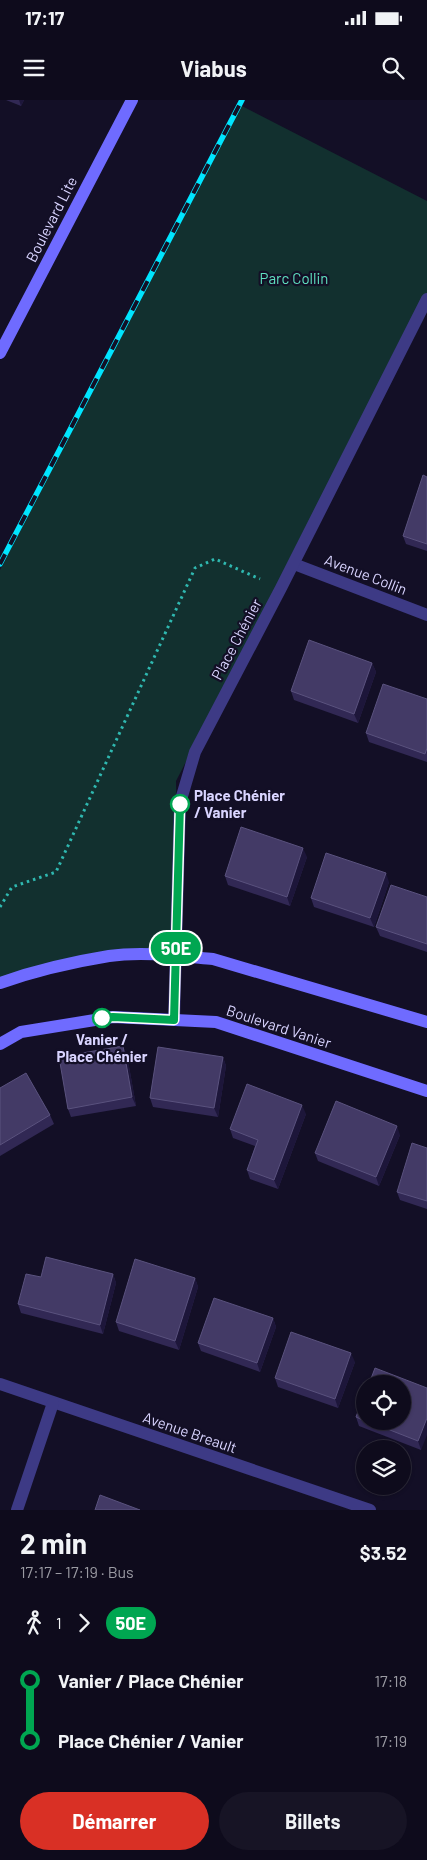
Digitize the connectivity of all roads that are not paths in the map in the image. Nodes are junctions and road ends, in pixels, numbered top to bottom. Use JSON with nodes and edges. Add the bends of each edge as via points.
{"nodes":[{"id":1,"x":132,"y":100,"type":"edge"},
{"id":2,"x":427,"y":299,"type":"edge"},
{"id":3,"x":0,"y":353,"type":"edge"},
{"id":4,"x":294,"y":564,"type":"junction"},
{"id":5,"x":427,"y":614,"type":"edge"},
{"id":6,"x":176,"y":956,"type":"junction"},
{"id":7,"x":0,"y":983,"type":"edge"},
{"id":8,"x":174,"y":1020,"type":"junction"},
{"id":9,"x":427,"y":1022,"type":"edge"},
{"id":10,"x":0,"y":1044,"type":"edge"},
{"id":11,"x":427,"y":1091,"type":"edge"},
{"id":12,"x":0,"y":1384,"type":"edge"},
{"id":13,"x":53,"y":1403,"type":"junction"},
{"id":14,"x":17,"y":1510,"type":"edge"},
{"id":15,"x":370,"y":1510,"type":"edge"}],
"edges":[{"from":1,"to":3,"type":"street","name":"Boulevard Lite"},
{"from":2,"to":4,"type":"street","name":"Place Chénier"},
{"from":4,"to":5,"type":"street","name":"Avenue Collin"},
{"from":4,"to":6,"type":"street","name":"Place Chénier","via":[[195,752],[180,803]]},
{"from":6,"to":7,"type":"street","via":[[109,956],[24,974]]},
{"from":6,"to":8,"type":"street","name":"Place Chénier"},
{"from":6,"to":9,"type":"street","via":[[213,960]]},
{"from":8,"to":10,"type":"street","name":"Boulevard Vanier","via":[[113,1017],[22,1032]]},
{"from":8,"to":11,"type":"street","name":"Boulevard Vanier","via":[[216,1022]]},
{"from":12,"to":13,"type":"street","name":"Avenue Breault"},
{"from":13,"to":14,"type":"street"},
{"from":13,"to":15,"type":"street","name":"Avenue Breault"}]}
